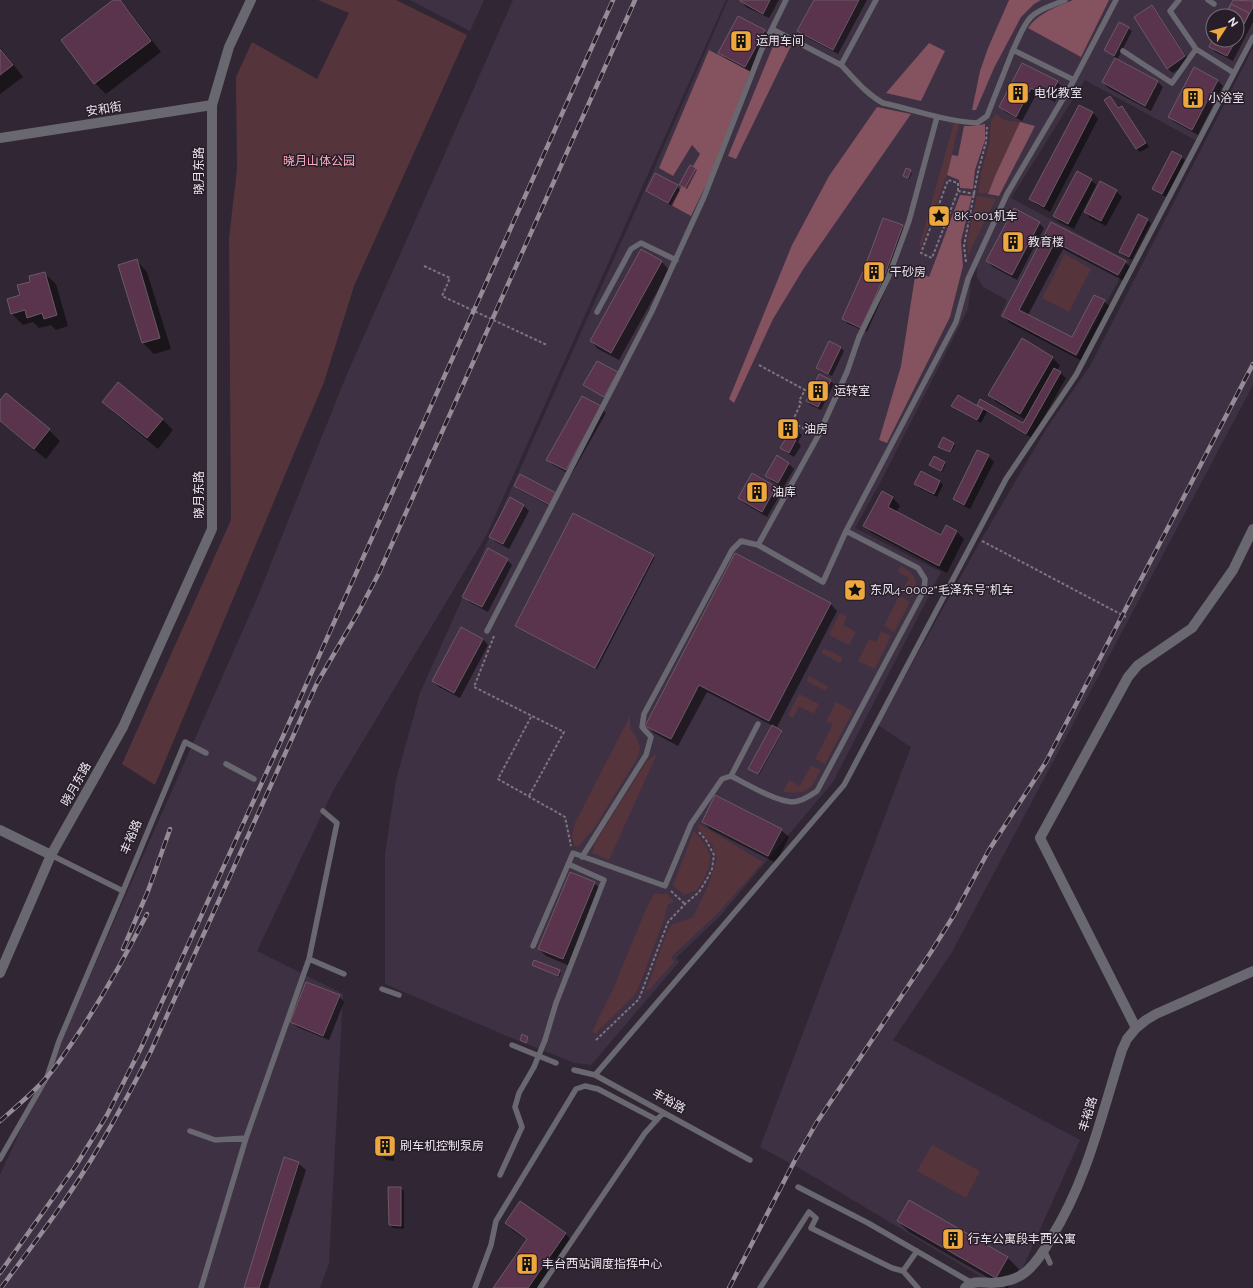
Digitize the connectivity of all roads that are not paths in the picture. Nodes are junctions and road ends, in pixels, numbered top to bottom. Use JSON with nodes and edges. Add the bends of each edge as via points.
{"nodes":[{"id":1,"x":251,"y":0,"type":"edge"},
{"id":2,"x":786,"y":0,"type":"edge"},
{"id":3,"x":876,"y":0,"type":"edge"},
{"id":4,"x":1065,"y":0,"type":"edge"},
{"id":5,"x":1116,"y":0,"type":"edge"},
{"id":6,"x":1179,"y":0,"type":"edge"},
{"id":7,"x":1208,"y":0,"type":"edge"},
{"id":8,"x":1214,"y":4,"type":"dead end"},
{"id":9,"x":772,"y":29,"type":"junction"},
{"id":10,"x":1253,"y":37,"type":"edge"},
{"id":11,"x":1196,"y":49,"type":"junction"},
{"id":12,"x":1013,"y":50,"type":"junction"},
{"id":13,"x":1123,"y":51,"type":"dead end"},
{"id":14,"x":841,"y":65,"type":"junction"},
{"id":15,"x":1234,"y":73,"type":"junction"},
{"id":16,"x":1074,"y":80,"type":"junction"},
{"id":17,"x":212,"y":105,"type":"junction"},
{"id":18,"x":938,"y":117,"type":"junction"},
{"id":19,"x":0,"y":138,"type":"edge"},
{"id":20,"x":676,"y":260,"type":"junction"},
{"id":21,"x":597,"y":312,"type":"dead end"},
{"id":22,"x":1253,"y":529,"type":"edge"},
{"id":23,"x":846,"y":532,"type":"junction"},
{"id":24,"x":758,"y":545,"type":"junction"},
{"id":25,"x":487,"y":631,"type":"dead end"},
{"id":26,"x":758,"y":724,"type":"dead end"},
{"id":27,"x":206,"y":753,"type":"dead end"},
{"id":28,"x":226,"y":764,"type":"dead end"},
{"id":29,"x":732,"y":776,"type":"junction"},
{"id":30,"x":254,"y":779,"type":"dead end"},
{"id":31,"x":323,"y":811,"type":"dead end"},
{"id":32,"x":0,"y":830,"type":"edge"},
{"id":33,"x":51,"y":855,"type":"junction"},
{"id":34,"x":582,"y":857,"type":"junction"},
{"id":35,"x":568,"y":864,"type":"junction"},
{"id":36,"x":123,"y":890,"type":"junction"},
{"id":37,"x":533,"y":946,"type":"dead end"},
{"id":38,"x":308,"y":959,"type":"junction"},
{"id":39,"x":1253,"y":971,"type":"edge"},
{"id":40,"x":0,"y":973,"type":"edge"},
{"id":41,"x":344,"y":974,"type":"dead end"},
{"id":42,"x":382,"y":989,"type":"dead end"},
{"id":43,"x":399,"y":995,"type":"dead end"},
{"id":44,"x":1136,"y":1028,"type":"junction"},
{"id":45,"x":512,"y":1045,"type":"dead end"},
{"id":46,"x":556,"y":1063,"type":"dead end"},
{"id":47,"x":574,"y":1070,"type":"dead end"},
{"id":48,"x":595,"y":1075,"type":"junction"},
{"id":49,"x":663,"y":1113,"type":"junction"},
{"id":50,"x":657,"y":1120,"type":"junction"},
{"id":51,"x":190,"y":1131,"type":"dead end"},
{"id":52,"x":246,"y":1138,"type":"junction"},
{"id":53,"x":0,"y":1159,"type":"edge"},
{"id":54,"x":750,"y":1160,"type":"dead end"},
{"id":55,"x":500,"y":1175,"type":"dead end"},
{"id":56,"x":798,"y":1187,"type":"dead end"},
{"id":57,"x":1044,"y":1250,"type":"junction"},
{"id":58,"x":917,"y":1251,"type":"junction"},
{"id":59,"x":1050,"y":1263,"type":"dead end"},
{"id":60,"x":903,"y":1271,"type":"junction"},
{"id":61,"x":969,"y":1285,"type":"edge"},
{"id":62,"x":201,"y":1288,"type":"edge"},
{"id":63,"x":475,"y":1288,"type":"edge"},
{"id":64,"x":540,"y":1288,"type":"edge"},
{"id":65,"x":760,"y":1288,"type":"edge"},
{"id":66,"x":918,"y":1288,"type":"edge"}],
"edges":[{"from":1,"to":17,"type":"street","name":"晓月东路","via":[[229,47]]},
{"from":2,"to":9,"type":"lane"},
{"from":3,"to":14,"type":"lane"},
{"from":4,"to":12,"type":"lane","via":[[1031,17]]},
{"from":5,"to":16,"type":"lane"},
{"from":6,"to":11,"type":"lane","via":[[1170,11]]},
{"from":7,"to":8,"type":"lane"},
{"from":9,"to":14,"type":"lane"},
{"from":9,"to":20,"type":"lane"},
{"from":10,"to":15,"type":"lane"},
{"from":11,"to":13,"type":"lane","via":[[1172,83]]},
{"from":11,"to":15,"type":"lane"},
{"from":12,"to":16,"type":"lane"},
{"from":12,"to":18,"type":"lane","via":[[987,116],[977,123]]},
{"from":14,"to":18,"type":"lane","via":[[861,86],[883,103]]},
{"from":15,"to":48,"type":"lane","via":[[1076,375],[1006,479],[844,785]]},
{"from":16,"to":23,"type":"lane","via":[[1007,194],[968,279],[956,322]]},
{"from":17,"to":19,"type":"street","name":"安和街"},
{"from":17,"to":33,"type":"street","name":"晓月东路","via":[[212,529],[123,727]]},
{"from":18,"to":24,"type":"lane","via":[[909,221],[888,278],[859,337],[847,372],[818,436]]},
{"from":20,"to":21,"type":"lane","via":[[641,243],[631,249]]},
{"from":20,"to":25,"type":"lane"},
{"from":22,"to":44,"type":"street","via":[[1233,570],[1192,628],[1138,665],[1128,677],[1040,838]]},
{"from":23,"to":24,"type":"lane","via":[[823,582]]},
{"from":23,"to":29,"type":"lane","via":[[918,568],[924,579],[924,590],[817,791],[809,797],[793,802],[780,800]]},
{"from":24,"to":34,"type":"lane","via":[[741,541],[732,550],[644,714],[642,727],[651,737],[646,755]]},
{"from":26,"to":29,"type":"lane"},
{"from":27,"to":36,"type":"lane","name":"丰裕路","via":[[185,742]]},
{"from":28,"to":30,"type":"lane"},
{"from":29,"to":34,"type":"lane","via":[[722,779],[691,824],[665,886]]},
{"from":31,"to":38,"type":"lane","via":[[337,823]]},
{"from":32,"to":33,"type":"street"},
{"from":33,"to":36,"type":"lane"},
{"from":33,"to":40,"type":"street","name":"晓月东路"},
{"from":34,"to":35,"type":"lane","via":[[573,853]]},
{"from":35,"to":37,"type":"lane"},
{"from":35,"to":55,"type":"lane","bridge":true,"via":[[604,880],[556,1003],[545,1040],[534,1067],[519,1093],[515,1107],[522,1127]]},
{"from":36,"to":53,"type":"lane","via":[[59,1041],[47,1077]]},
{"from":38,"to":41,"type":"lane"},
{"from":38,"to":52,"type":"lane"},
{"from":39,"to":44,"type":"street","name":"丰裕路","via":[[1156,1014]]},
{"from":42,"to":43,"type":"lane"},
{"from":44,"to":57,"type":"street","name":"丰裕路","via":[[1127,1038],[1122,1050],[1075,1194]]},
{"from":45,"to":46,"type":"lane"},
{"from":47,"to":48,"type":"lane","name":"丰裕路"},
{"from":48,"to":49,"type":"lane","name":"丰裕路"},
{"from":49,"to":50,"type":"lane"},
{"from":49,"to":54,"type":"lane","name":"丰裕路"},
{"from":50,"to":63,"type":"lane","via":[[598,1089],[585,1086],[576,1089],[496,1221],[491,1245]]},
{"from":50,"to":64,"type":"lane","via":[[645,1133]]},
{"from":51,"to":52,"type":"lane","via":[[215,1140]]},
{"from":52,"to":62,"type":"lane"},
{"from":56,"to":58,"type":"lane","name":"丰裕路","via":[[868,1222]]},
{"from":57,"to":59,"type":"lane"},
{"from":57,"to":61,"type":"street","name":"丰裕路","via":[[1027,1271],[1015,1278]]},
{"from":58,"to":60,"type":"lane"},
{"from":58,"to":61,"type":"lane","name":"丰裕路"},
{"from":60,"to":65,"type":"lane","via":[[811,1228],[816,1218],[809,1212]]},
{"from":60,"to":66,"type":"lane"}]}
